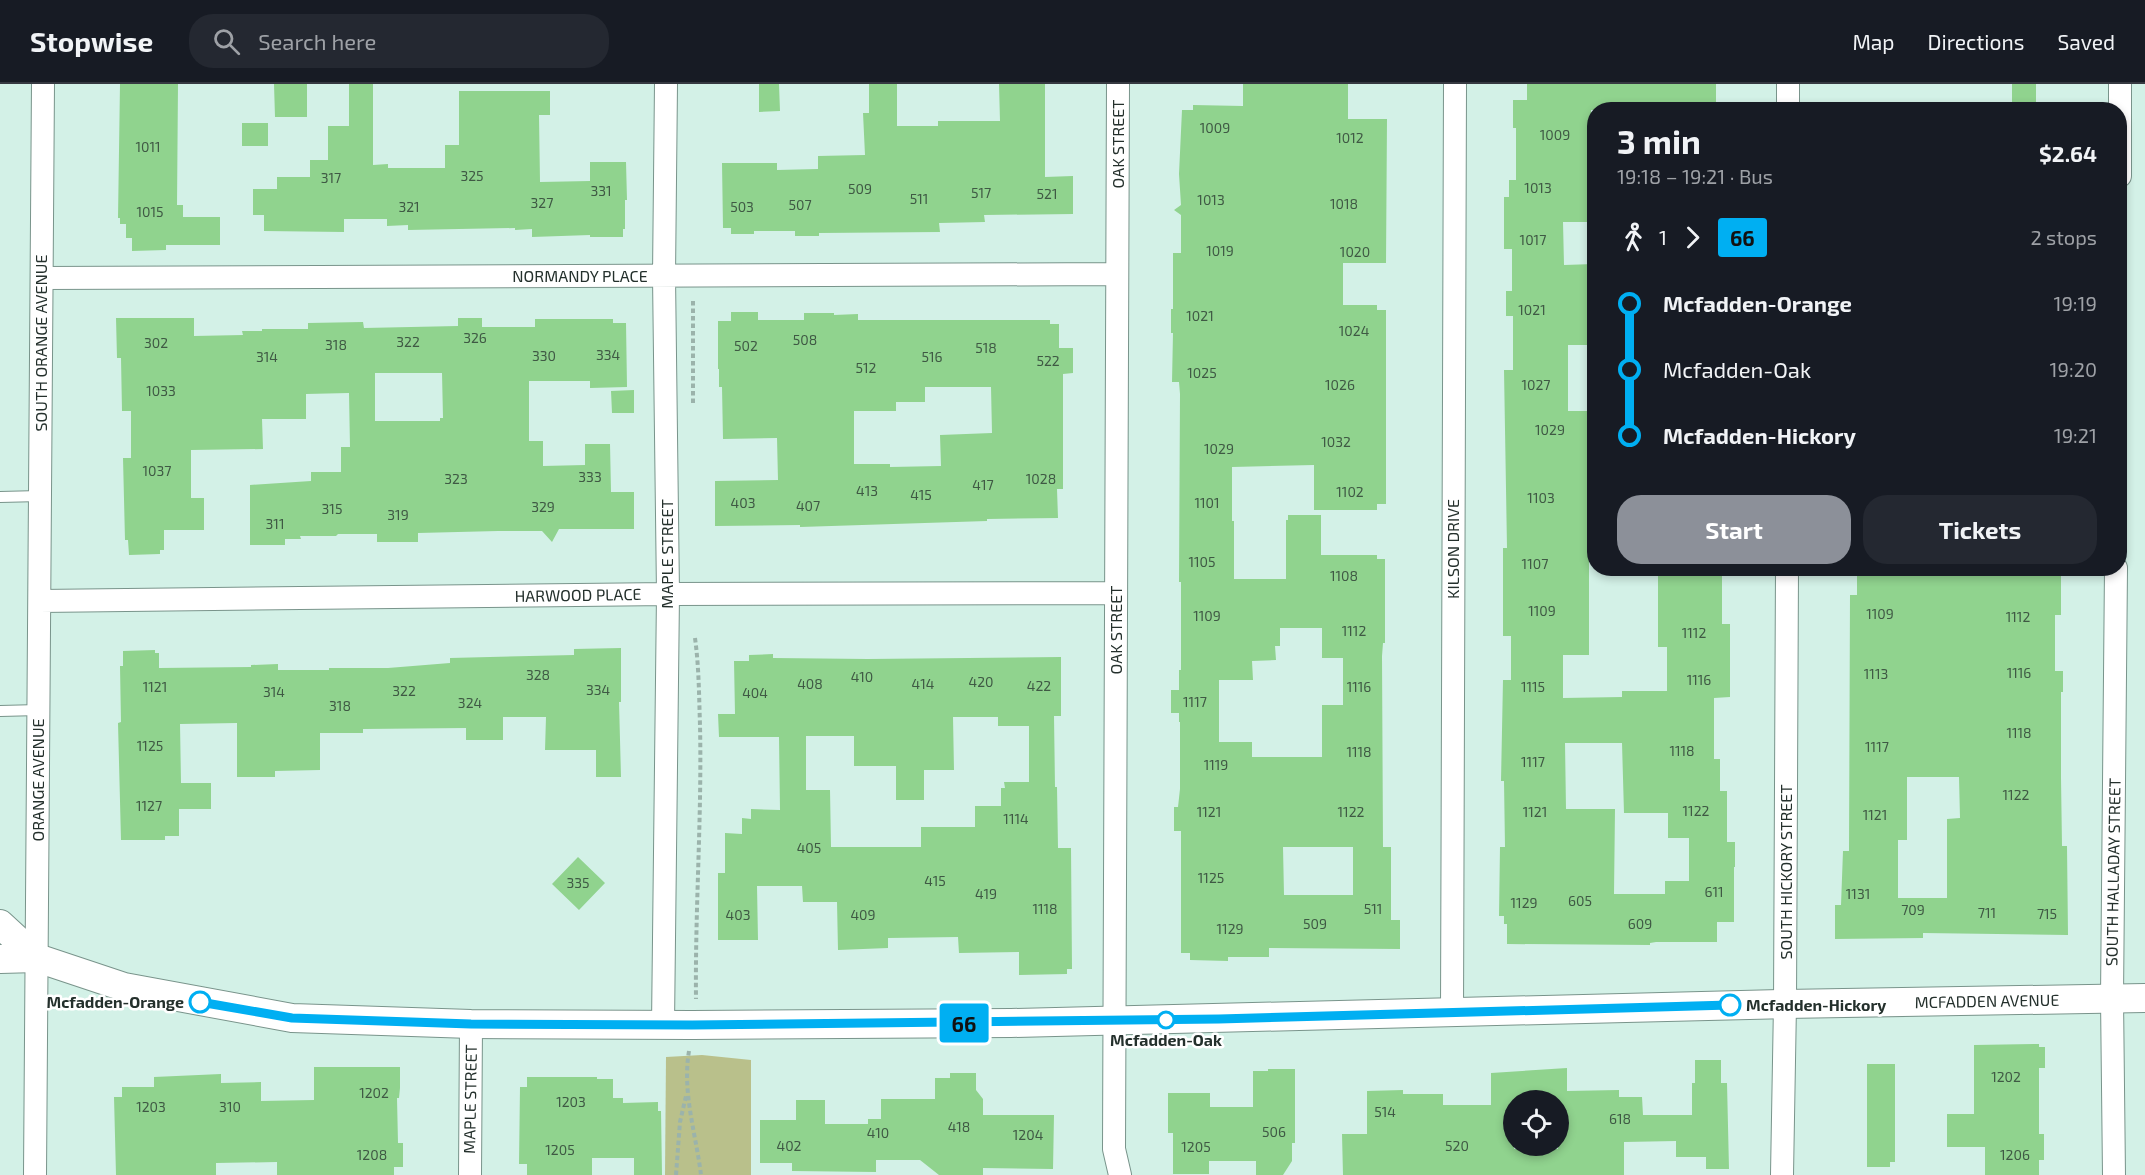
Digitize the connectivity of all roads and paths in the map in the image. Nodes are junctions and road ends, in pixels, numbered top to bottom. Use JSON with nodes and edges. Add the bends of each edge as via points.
{"nodes":[{"id":1,"x":43,"y":84,"type":"edge"},
{"id":2,"x":666,"y":84,"type":"edge"},
{"id":3,"x":1118,"y":84,"type":"edge"},
{"id":4,"x":1455,"y":84,"type":"edge"},
{"id":5,"x":1788,"y":84,"type":"edge"},
{"id":6,"x":2120,"y":84,"type":"edge"},
{"id":7,"x":1788,"y":102,"type":"edge"},
{"id":8,"x":2120,"y":102,"type":"edge"},
{"id":9,"x":1118,"y":274,"type":"junction"},
{"id":10,"x":664,"y":276,"type":"junction"},
{"id":11,"x":42,"y":278,"type":"junction"},
{"id":12,"x":40,"y":496,"type":"junction"},
{"id":13,"x":0,"y":497,"type":"edge"},
{"id":14,"x":1787,"y":576,"type":"edge"},
{"id":15,"x":2116,"y":576,"type":"edge"},
{"id":16,"x":1116,"y":593,"type":"junction"},
{"id":17,"x":668,"y":594,"type":"junction"},
{"id":18,"x":40,"y":601,"type":"junction"},
{"id":19,"x":39,"y":710,"type":"junction"},
{"id":20,"x":0,"y":711,"type":"edge"},
{"id":21,"x":0,"y":924,"type":"edge"},
{"id":22,"x":37,"y":958,"type":"junction"},
{"id":23,"x":0,"y":960,"type":"edge"},
{"id":24,"x":2145,"y":998,"type":"edge"},
{"id":25,"x":2112,"y":999,"type":"junction"},
{"id":26,"x":1785,"y":1004,"type":"junction"},
{"id":27,"x":1452,"y":1013,"type":"junction"},
{"id":28,"x":1114,"y":1021,"type":"junction"},
{"id":29,"x":471,"y":1024,"type":"junction"},
{"id":30,"x":663,"y":1025,"type":"junction"},
{"id":31,"x":690,"y":1044,"type":"dead end"},
{"id":32,"x":687,"y":1092,"type":"junction"},
{"id":33,"x":35,"y":1175,"type":"edge"},
{"id":34,"x":470,"y":1175,"type":"edge"},
{"id":35,"x":676,"y":1175,"type":"edge"},
{"id":36,"x":701,"y":1175,"type":"edge"},
{"id":37,"x":1120,"y":1175,"type":"edge"},
{"id":38,"x":1782,"y":1175,"type":"edge"},
{"id":39,"x":2114,"y":1175,"type":"edge"}],
"edges":[{"from":1,"to":11,"type":"street","name":"SOUTH ORANGE AVENUE"},
{"from":2,"to":10,"type":"street","name":"MAPLE STREET"},
{"from":3,"to":9,"type":"street","name":"OAK STREET"},
{"from":4,"to":27,"type":"street","name":"KILSON DRIVE"},
{"from":5,"to":7,"type":"street"},
{"from":6,"to":8,"type":"street"},
{"from":9,"to":10,"type":"street","name":"NORMANDY PLACE"},
{"from":9,"to":16,"type":"street","name":"OAK STREET"},
{"from":10,"to":11,"type":"street","name":"NORMANDY PLACE"},
{"from":10,"to":17,"type":"street","name":"MAPLE STREET"},
{"from":11,"to":12,"type":"street","name":"SOUTH ORANGE AVENUE"},
{"from":12,"to":13,"type":"lane"},
{"from":12,"to":18,"type":"street","name":"SOUTH ORANGE AVENUE"},
{"from":14,"to":26,"type":"street","name":"SOUTH HICKORY STREET"},
{"from":15,"to":25,"type":"street","name":"SOUTH HALLADAY STREET"},
{"from":16,"to":17,"type":"street","name":"HARWOOD PLACE"},
{"from":16,"to":28,"type":"street","name":"OAK STREET"},
{"from":17,"to":18,"type":"street","name":"HARWOOD PLACE"},
{"from":17,"to":30,"type":"street","name":"MAPLE STREET"},
{"from":18,"to":19,"type":"street","name":"ORANGE AVENUE"},
{"from":19,"to":20,"type":"lane"},
{"from":19,"to":22,"type":"street","name":"ORANGE AVENUE"},
{"from":21,"to":22,"type":"street","name":"MCFADDEN AVENUE"},
{"from":22,"to":23,"type":"street","name":"MCFADDEN AVENUE"},
{"from":22,"to":29,"type":"street","name":"MCFADDEN AVENUE","via":[[124,987],[292,1018]]},
{"from":22,"to":33,"type":"street"},
{"from":24,"to":25,"type":"street","name":"MCFADDEN AVENUE"},
{"from":25,"to":26,"type":"street","name":"MCFADDEN AVENUE"},
{"from":25,"to":39,"type":"street","name":"SOUTH HALLADAY STREET"},
{"from":26,"to":27,"type":"street","name":"MCFADDEN AVENUE"},
{"from":26,"to":38,"type":"street","name":"SOUTH HICKORY STREET"},
{"from":27,"to":28,"type":"street","name":"MCFADDEN AVENUE"},
{"from":28,"to":30,"type":"street","name":"MCFADDEN AVENUE"},
{"from":28,"to":37,"type":"street","name":"OAK STREET","via":[[1114,1149]]},
{"from":29,"to":30,"type":"street","name":"MCFADDEN AVENUE"},
{"from":29,"to":34,"type":"street","name":"MAPLE STREET"},
{"from":31,"to":32,"type":"path"},
{"from":32,"to":35,"type":"path"},
{"from":32,"to":36,"type":"path"}]}
